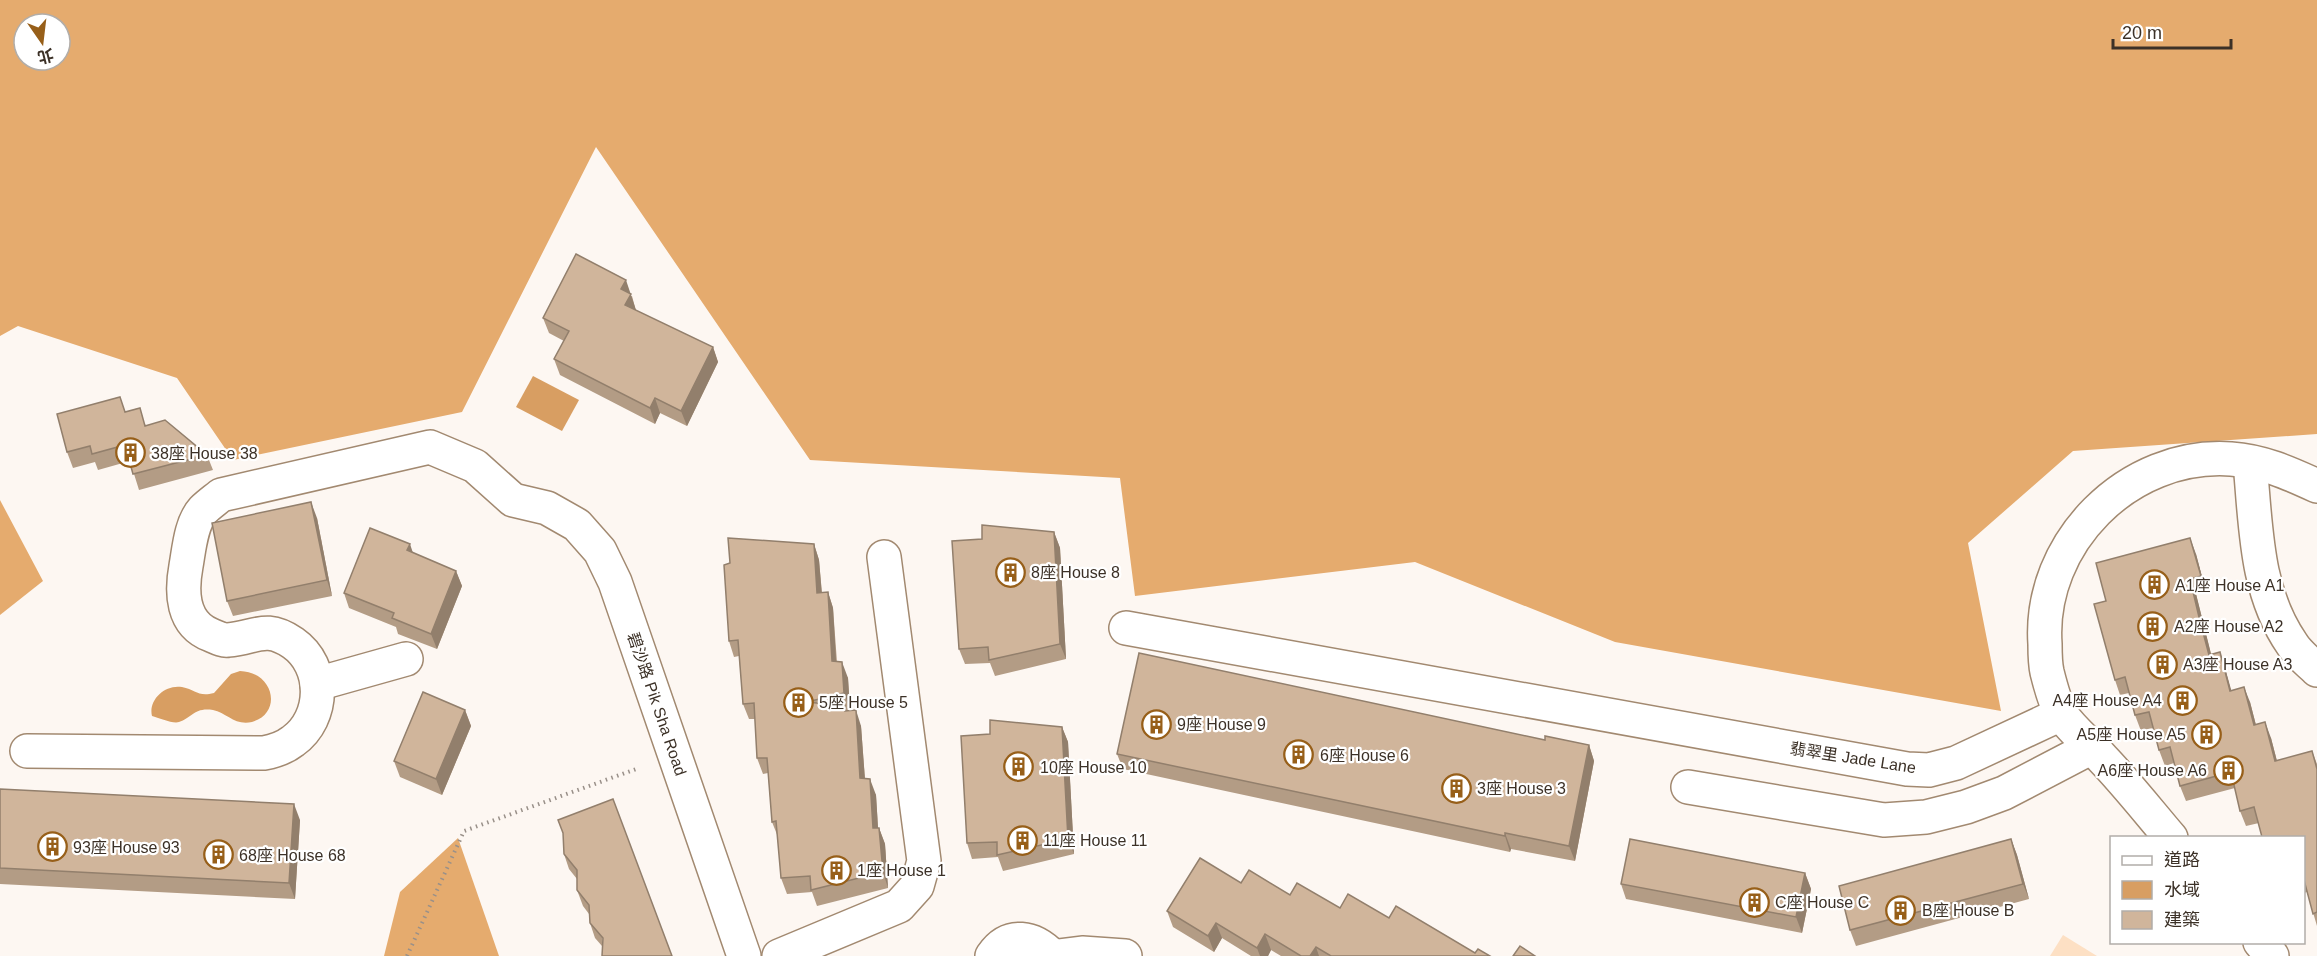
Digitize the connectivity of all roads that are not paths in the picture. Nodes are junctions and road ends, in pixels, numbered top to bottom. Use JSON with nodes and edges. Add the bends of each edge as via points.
{"nodes":[{"id":1,"x":2250,"y":463,"type":"junction"},
{"id":2,"x":2317,"y":486,"type":"edge"},
{"id":3,"x":884,"y":557,"type":"dead end"},
{"id":4,"x":1126,"y":627,"type":"dead end"},
{"id":5,"x":406,"y":659,"type":"dead end"},
{"id":6,"x":2317,"y":670,"type":"edge"},
{"id":7,"x":318,"y":684,"type":"junction"},
{"id":8,"x":2061,"y":714,"type":"junction"},
{"id":9,"x":2092,"y":747,"type":"junction"},
{"id":10,"x":27,"y":751,"type":"dead end"},
{"id":11,"x":1688,"y":787,"type":"dead end"},
{"id":12,"x":2170,"y":836,"type":"edge"},
{"id":13,"x":2262,"y":944,"type":"edge"},
{"id":14,"x":744,"y":956,"type":"edge"},
{"id":15,"x":779,"y":956,"type":"edge"},
{"id":16,"x":992,"y":956,"type":"edge"},
{"id":17,"x":1052,"y":956,"type":"edge"},
{"id":18,"x":1059,"y":956,"type":"edge"},
{"id":19,"x":1125,"y":956,"type":"edge"},
{"id":20,"x":2272,"y":956,"type":"edge"}],
"edges":[{"from":1,"to":2,"type":"street","via":[[2276,467]]},
{"from":1,"to":6,"type":"street","via":[[2259,564],[2271,606],[2292,645]]},
{"from":1,"to":8,"type":"street","via":[[2231,459],[2184,462],[2140,478],[2103,503],[2072,538],[2052,579],[2043,625],[2046,670]]},
{"from":3,"to":15,"type":"street","via":[[924,861],[917,886],[899,906]]},
{"from":4,"to":8,"type":"street","name":"翡翠里 Jade Lane","via":[[1907,770],[1929,770],[1956,763]]},
{"from":5,"to":7,"type":"street"},
{"from":7,"to":10,"type":"street","via":[[318,700],[306,729],[280,749],[264,753]]},
{"from":7,"to":14,"type":"street","name":"碧沙路 Pik Sha Road","via":[[305,655],[280,636],[265,632],[226,641],[201,631],[185,610],[182,584],[192,536],[201,512],[221,495],[430,447],[475,466],[513,500],[547,508],[577,525],[600,551],[615,582]]},
{"from":8,"to":9,"type":"street"},
{"from":9,"to":11,"type":"street","via":[[2004,793],[1926,817],[1884,820]]},
{"from":9,"to":12,"type":"street"},
{"from":13,"to":20,"type":"street"},
{"from":16,"to":17,"type":"street","via":[[1011,941],[1027,940],[1042,945]]},
{"from":18,"to":19,"type":"street"}]}
